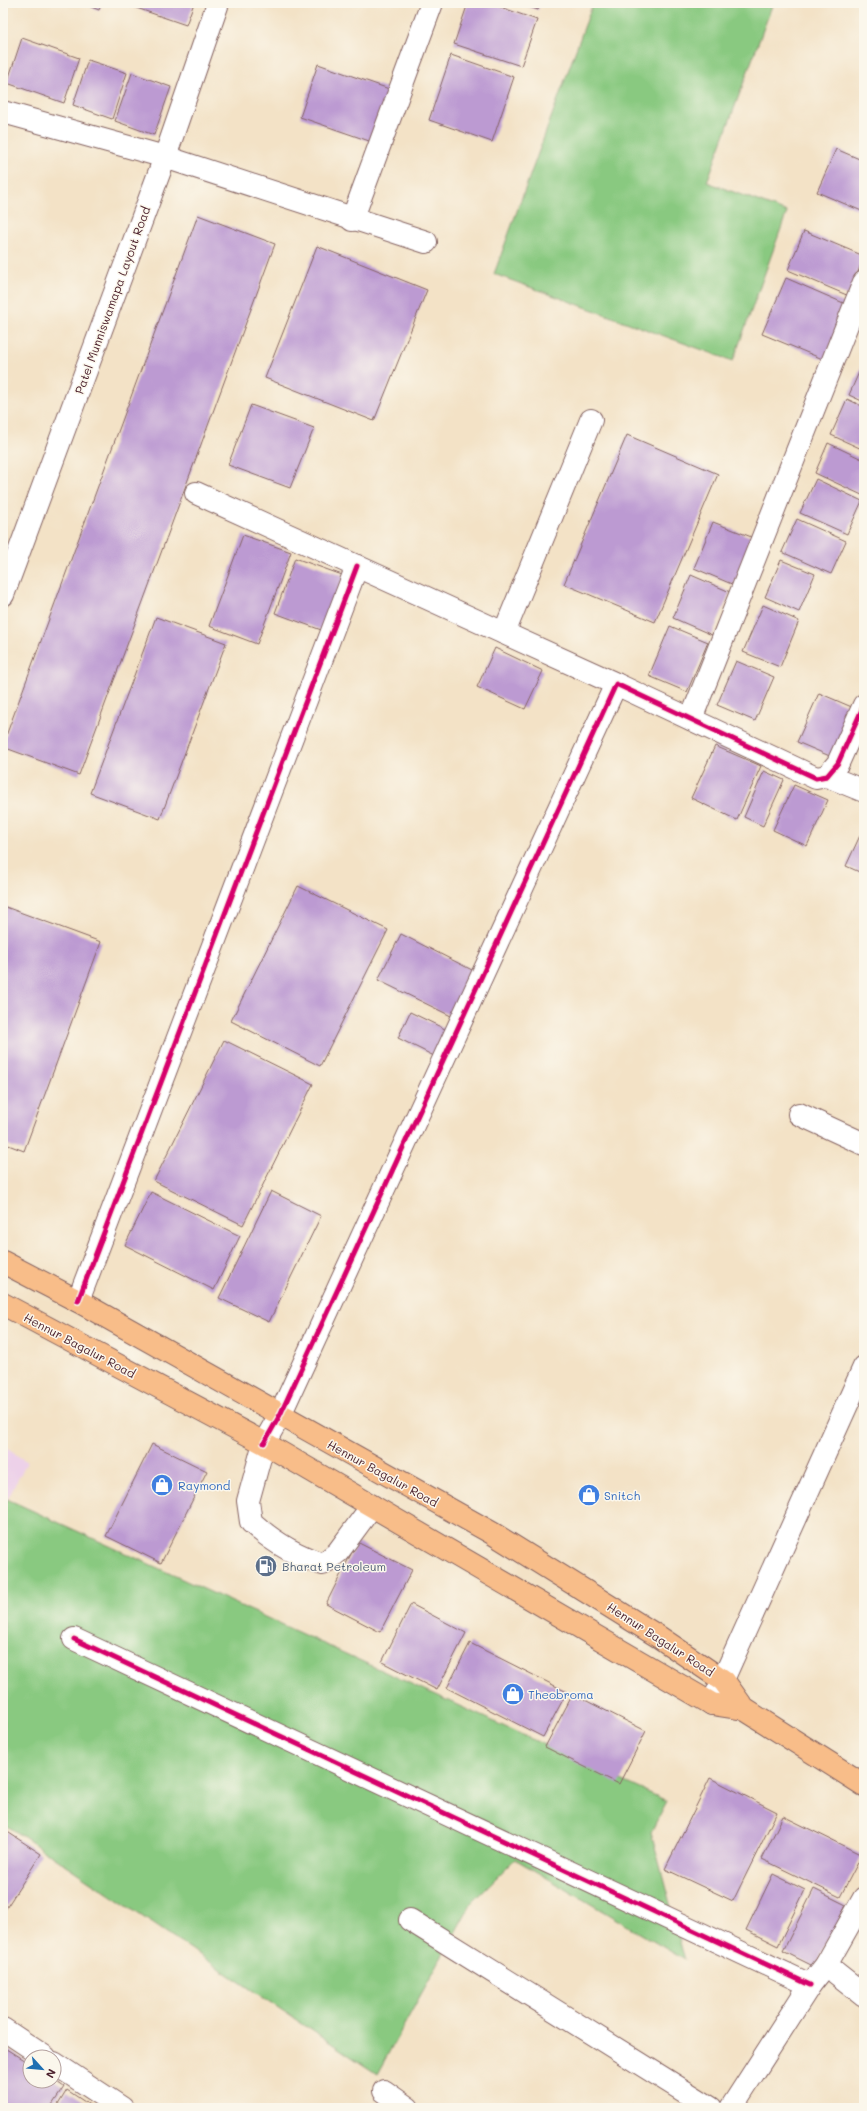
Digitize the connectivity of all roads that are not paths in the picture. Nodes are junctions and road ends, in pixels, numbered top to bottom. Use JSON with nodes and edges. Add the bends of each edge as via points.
{"nodes":[{"id":1,"x":218,"y":3,"type":"edge"},
{"id":2,"x":432,"y":3,"type":"edge"},
{"id":3,"x":3,"y":112,"type":"edge"},
{"id":4,"x":165,"y":158,"type":"junction"},
{"id":5,"x":352,"y":220,"type":"junction"},
{"id":6,"x":426,"y":242,"type":"dead end"},
{"id":7,"x":864,"y":282,"type":"edge"},
{"id":8,"x":590,"y":420,"type":"dead end"},
{"id":9,"x":196,"y":493,"type":"dead end"},
{"id":10,"x":357,"y":566,"type":"junction"},
{"id":11,"x":3,"y":595,"type":"edge"},
{"id":12,"x":504,"y":633,"type":"junction"},
{"id":13,"x":616,"y":684,"type":"junction"},
{"id":14,"x":864,"y":705,"type":"edge"},
{"id":15,"x":691,"y":719,"type":"junction"},
{"id":16,"x":827,"y":776,"type":"junction"},
{"id":17,"x":864,"y":791,"type":"edge"},
{"id":18,"x":799,"y":1114,"type":"dead end"},
{"id":19,"x":864,"y":1144,"type":"edge"},
{"id":20,"x":3,"y":1262,"type":"edge"},
{"id":21,"x":78,"y":1301,"type":"junction"},
{"id":22,"x":3,"y":1304,"type":"edge"},
{"id":23,"x":864,"y":1367,"type":"edge"},
{"id":24,"x":280,"y":1415,"type":"junction"},
{"id":25,"x":264,"y":1443,"type":"junction"},
{"id":26,"x":372,"y":1506,"type":"junction"},
{"id":27,"x":74,"y":1639,"type":"dead end"},
{"id":28,"x":724,"y":1681,"type":"junction"},
{"id":29,"x":712,"y":1704,"type":"junction"},
{"id":30,"x":744,"y":1709,"type":"junction"},
{"id":31,"x":864,"y":1785,"type":"edge"},
{"id":32,"x":864,"y":1898,"type":"edge"},
{"id":33,"x":410,"y":1920,"type":"dead end"},
{"id":34,"x":826,"y":1965,"type":"junction"},
{"id":35,"x":810,"y":1985,"type":"junction"},
{"id":36,"x":864,"y":1995,"type":"edge"},
{"id":37,"x":3,"y":2029,"type":"edge"},
{"id":38,"x":33,"y":2049,"type":"edge"},
{"id":39,"x":62,"y":2068,"type":"edge"},
{"id":40,"x":384,"y":2091,"type":"dead end"},
{"id":41,"x":122,"y":2108,"type":"edge"},
{"id":42,"x":408,"y":2108,"type":"edge"},
{"id":43,"x":711,"y":2108,"type":"edge"},
{"id":44,"x":731,"y":2108,"type":"edge"}],
"edges":[{"from":1,"to":4,"type":"street","name":"Patel Munniswamapa Layout Road"},
{"from":2,"to":5,"type":"street"},
{"from":3,"to":4,"type":"street"},
{"from":4,"to":5,"type":"street"},
{"from":4,"to":11,"type":"street","name":"Patel Munniswamapa Layout Road"},
{"from":5,"to":6,"type":"street"},
{"from":7,"to":15,"type":"street"},
{"from":8,"to":12,"type":"street"},
{"from":9,"to":10,"type":"street"},
{"from":10,"to":12,"type":"street"},
{"from":10,"to":21,"type":"street"},
{"from":12,"to":13,"type":"street"},
{"from":13,"to":15,"type":"street"},
{"from":13,"to":24,"type":"street"},
{"from":14,"to":16,"type":"street","via":[[838,764]]},
{"from":15,"to":16,"type":"street","via":[[816,778]]},
{"from":16,"to":17,"type":"street"},
{"from":18,"to":19,"type":"street"},
{"from":20,"to":21,"type":"main road","name":"Hennur Bagalur Road"},
{"from":21,"to":24,"type":"main road","name":"Hennur Bagalur Road"},
{"from":22,"to":25,"type":"main road","name":"Hennur Bagalur Road"},
{"from":23,"to":28,"type":"street"},
{"from":24,"to":25,"type":"street"},
{"from":24,"to":28,"type":"main road","name":"Hennur Bagalur Road","via":[[492,1533],[645,1627]]},
{"from":25,"to":26,"type":"main road","name":"Hennur Bagalur Road"},
{"from":25,"to":26,"type":"street","via":[[248,1501],[251,1522],[268,1538],[307,1559],[323,1564],[338,1552]]},
{"from":26,"to":29,"type":"main road","name":"Hennur Bagalur Road"},
{"from":27,"to":35,"type":"street"},
{"from":28,"to":29,"type":"street"},
{"from":28,"to":30,"type":"main road","name":"Hennur Bagalur Road"},
{"from":29,"to":30,"type":"main road","name":"Hennur Bagalur Road"},
{"from":30,"to":31,"type":"main road","name":"Hennur Bagalur Road"},
{"from":32,"to":34,"type":"street"},
{"from":33,"to":43,"type":"street"},
{"from":34,"to":35,"type":"street"},
{"from":34,"to":36,"type":"street"},
{"from":35,"to":44,"type":"street"},
{"from":37,"to":38,"type":"street"},
{"from":39,"to":41,"type":"street"},
{"from":40,"to":42,"type":"street"}]}
